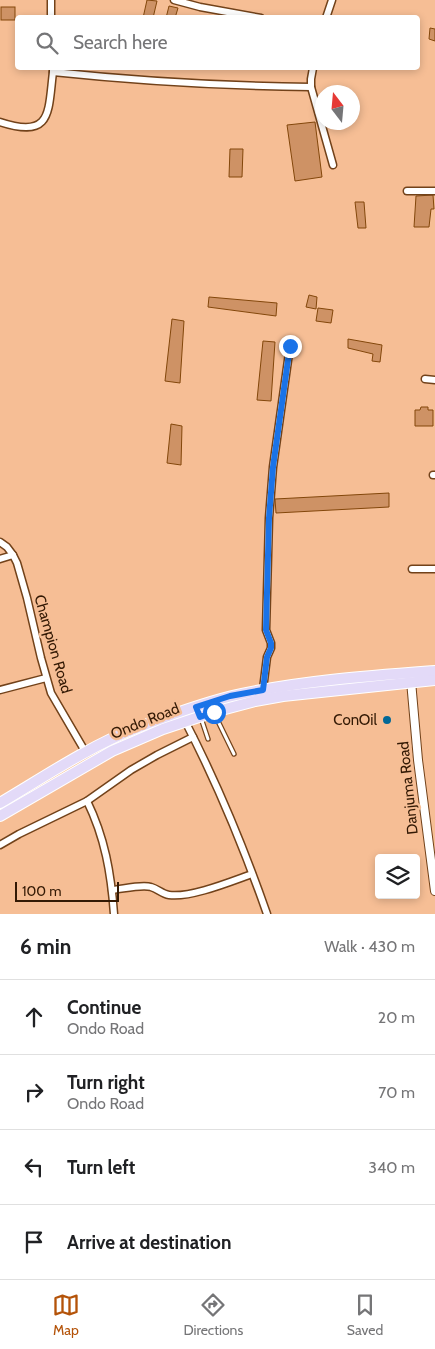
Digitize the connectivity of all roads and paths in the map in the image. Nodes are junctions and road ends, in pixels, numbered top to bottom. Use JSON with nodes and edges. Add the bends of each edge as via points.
{"nodes":[{"id":1,"x":51,"y":0,"type":"edge"},
{"id":2,"x":174,"y":0,"type":"edge"},
{"id":3,"x":332,"y":0,"type":"edge"},
{"id":4,"x":51,"y":15,"type":"edge"},
{"id":5,"x":244,"y":15,"type":"edge"},
{"id":6,"x":327,"y":15,"type":"edge"},
{"id":7,"x":53,"y":70,"type":"edge"},
{"id":8,"x":313,"y":70,"type":"edge"},
{"id":9,"x":310,"y":87,"type":"junction"},
{"id":10,"x":0,"y":122,"type":"edge"},
{"id":11,"x":334,"y":165,"type":"dead end"},
{"id":12,"x":407,"y":191,"type":"dead end"},
{"id":13,"x":435,"y":191,"type":"edge"},
{"id":14,"x":290,"y":346,"type":"dead end"},
{"id":15,"x":425,"y":379,"type":"dead end"},
{"id":16,"x":435,"y":380,"type":"edge"},
{"id":17,"x":0,"y":542,"type":"edge"},
{"id":18,"x":13,"y":554,"type":"junction"},
{"id":19,"x":0,"y":559,"type":"edge"},
{"id":20,"x":412,"y":569,"type":"dead end"},
{"id":21,"x":435,"y":569,"type":"edge"},
{"id":22,"x":435,"y":671,"type":"edge"},
{"id":23,"x":46,"y":678,"type":"junction"},
{"id":24,"x":435,"y":680,"type":"edge"},
{"id":25,"x":411,"y":681,"type":"junction"},
{"id":26,"x":366,"y":682,"type":"junction"},
{"id":27,"x":0,"y":690,"type":"edge"},
{"id":28,"x":263,"y":690,"type":"junction"},
{"id":29,"x":198,"y":712,"type":"junction"},
{"id":30,"x":214,"y":712,"type":"junction"},
{"id":31,"x":185,"y":721,"type":"junction"},
{"id":32,"x":193,"y":737,"type":"junction"},
{"id":33,"x":208,"y":739,"type":"dead end"},
{"id":34,"x":86,"y":753,"type":"junction"},
{"id":35,"x":234,"y":754,"type":"dead end"},
{"id":36,"x":87,"y":801,"type":"junction"},
{"id":37,"x":0,"y":803,"type":"edge"},
{"id":38,"x":0,"y":816,"type":"edge"},
{"id":39,"x":0,"y":845,"type":"edge"},
{"id":40,"x":252,"y":874,"type":"junction"},
{"id":41,"x":112,"y":890,"type":"junction"},
{"id":42,"x":435,"y":891,"type":"edge"},
{"id":43,"x":114,"y":914,"type":"edge"},
{"id":44,"x":267,"y":914,"type":"edge"}],
"edges":[{"from":1,"to":4,"type":"street"},
{"from":2,"to":5,"type":"street"},
{"from":3,"to":6,"type":"street"},
{"from":7,"to":9,"type":"street","via":[[189,83]]},
{"from":7,"to":10,"type":"street","via":[[47,115],[40,124],[26,128]]},
{"from":8,"to":9,"type":"street"},
{"from":9,"to":11,"type":"street"},
{"from":12,"to":13,"type":"street"},
{"from":14,"to":28,"type":"street","via":[[273,467],[266,630],[271,648]]},
{"from":15,"to":16,"type":"street"},
{"from":17,"to":18,"type":"street","name":"Champion Road"},
{"from":18,"to":19,"type":"street"},
{"from":18,"to":23,"type":"street","name":"Champion Road"},
{"from":20,"to":21,"type":"street"},
{"from":22,"to":26,"type":"main road","name":"Ondo Road"},
{"from":23,"to":27,"type":"street"},
{"from":23,"to":34,"type":"street","name":"Champion Road","via":[[58,708]]},
{"from":24,"to":25,"type":"main road","name":"Ondo Road"},
{"from":25,"to":26,"type":"main road","name":"Ondo Road"},
{"from":25,"to":42,"type":"street","name":"Danjuma Road"},
{"from":26,"to":28,"type":"main road","name":"Ondo Road"},
{"from":26,"to":30,"type":"main road","name":"Ondo Road"},
{"from":28,"to":29,"type":"main road","name":"Ondo Road","via":[[230,696]]},
{"from":29,"to":30,"type":"main road","name":"Ondo Road"},
{"from":29,"to":31,"type":"main road","name":"Ondo Road"},
{"from":29,"to":33,"type":"lane"},
{"from":29,"to":34,"type":"main road","name":"Ondo Road","via":[[134,729]]},
{"from":30,"to":35,"type":"lane"},
{"from":31,"to":32,"type":"street"},
{"from":31,"to":38,"type":"main road","name":"Ondo Road","via":[[112,751]]},
{"from":32,"to":36,"type":"street","via":[[131,770]]},
{"from":32,"to":40,"type":"street"},
{"from":34,"to":37,"type":"main road","name":"Ondo Road"},
{"from":36,"to":39,"type":"street"},
{"from":36,"to":41,"type":"street","via":[[106,853]]},
{"from":40,"to":41,"type":"street","via":[[180,895],[164,894],[146,886]]},
{"from":40,"to":44,"type":"street"},
{"from":41,"to":43,"type":"street"}]}
